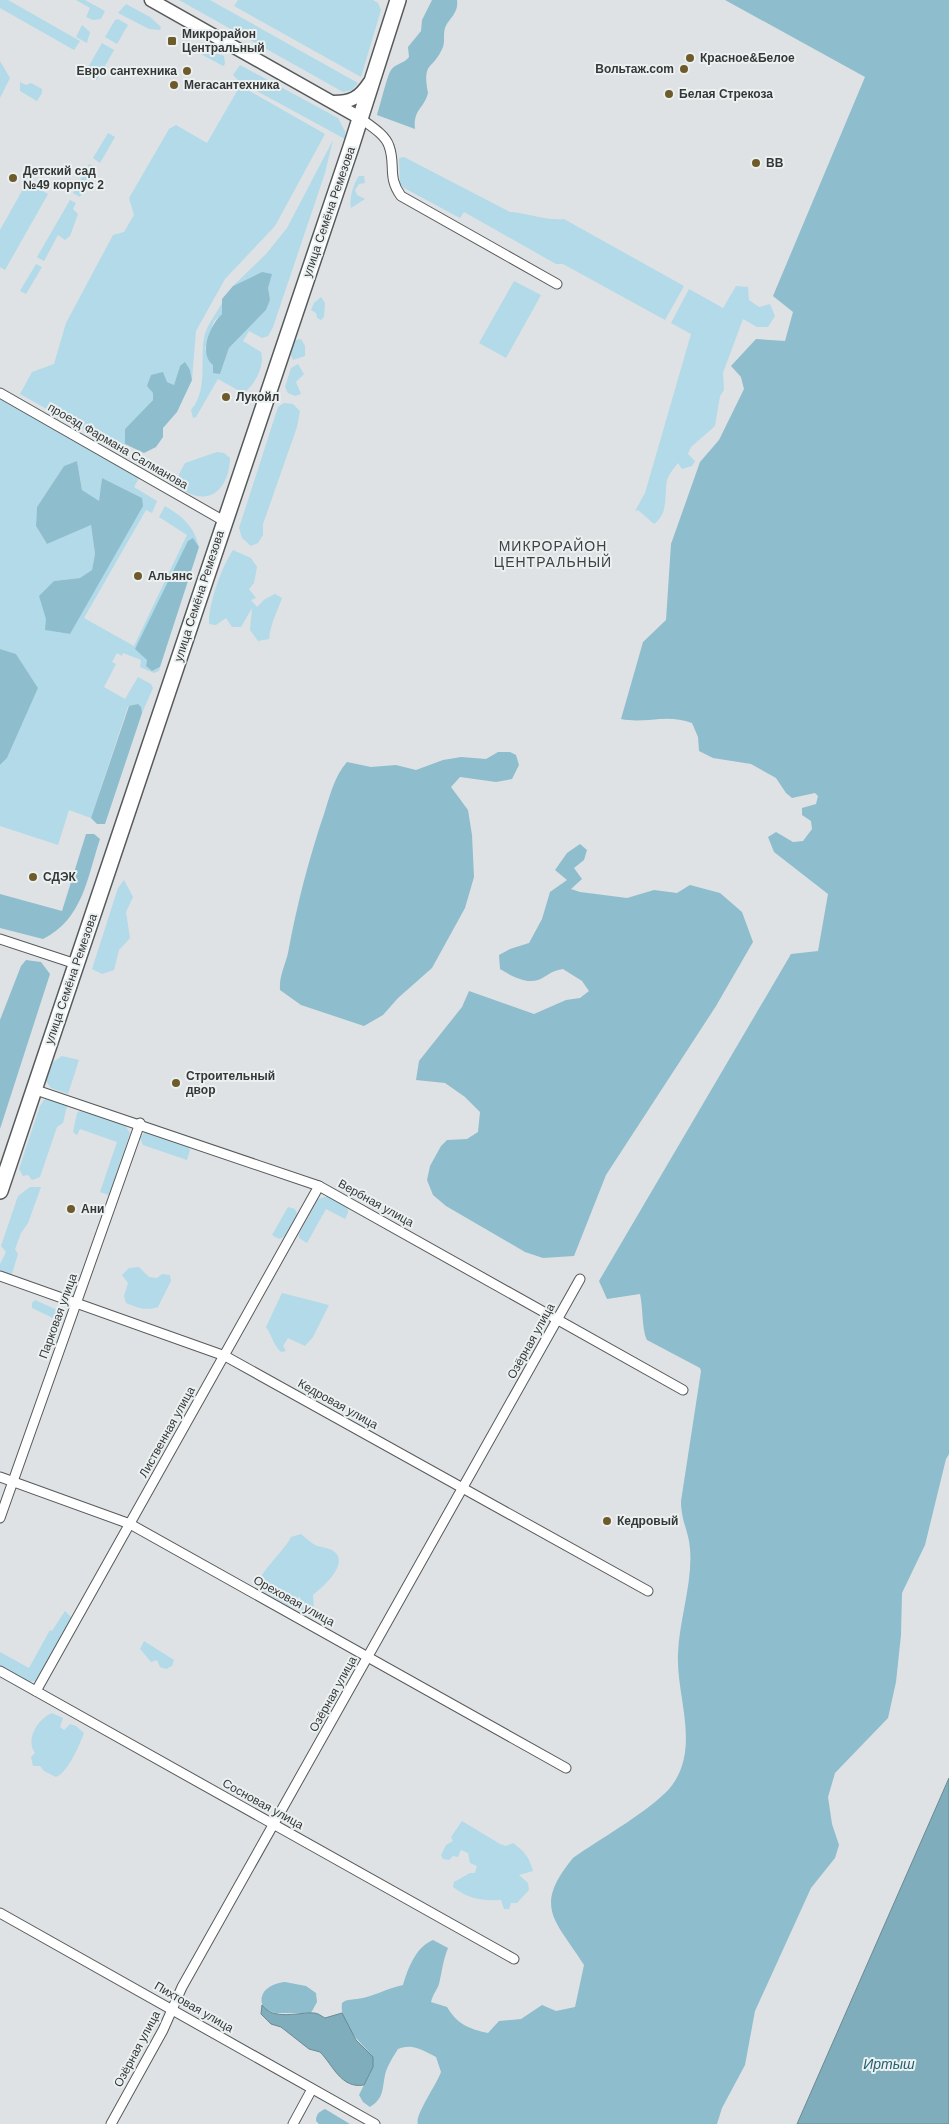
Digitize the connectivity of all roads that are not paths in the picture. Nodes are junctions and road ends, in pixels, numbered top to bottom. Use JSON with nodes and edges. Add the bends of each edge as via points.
{"nodes":[{"id":1,"x":151,"y":0,"type":"edge"},
{"id":2,"x":398,"y":0,"type":"edge"},
{"id":3,"x":374,"y":75,"type":"junction"},
{"id":4,"x":332,"y":102,"type":"junction"},
{"id":5,"x":360,"y":118,"type":"junction"},
{"id":6,"x":351,"y":147,"type":"junction"},
{"id":7,"x":557,"y":284,"type":"dead end"},
{"id":8,"x":0,"y":393,"type":"edge"},
{"id":9,"x":224,"y":521,"type":"junction"},
{"id":10,"x":0,"y":940,"type":"edge"},
{"id":11,"x":76,"y":964,"type":"junction"},
{"id":12,"x":34,"y":1088,"type":"junction"},
{"id":13,"x":140,"y":1123,"type":"junction"},
{"id":14,"x":319,"y":1186,"type":"junction"},
{"id":15,"x":0,"y":1191,"type":"edge"},
{"id":16,"x":0,"y":1276,"type":"edge"},
{"id":17,"x":580,"y":1279,"type":"dead end"},
{"id":18,"x":76,"y":1303,"type":"junction"},
{"id":19,"x":557,"y":1319,"type":"junction"},
{"id":20,"x":225,"y":1356,"type":"junction"},
{"id":21,"x":683,"y":1390,"type":"dead end"},
{"id":22,"x":0,"y":1477,"type":"edge"},
{"id":23,"x":13,"y":1482,"type":"junction"},
{"id":24,"x":463,"y":1488,"type":"junction"},
{"id":25,"x":0,"y":1518,"type":"edge"},
{"id":26,"x":130,"y":1524,"type":"junction"},
{"id":27,"x":648,"y":1591,"type":"dead end"},
{"id":28,"x":368,"y":1657,"type":"junction"},
{"id":29,"x":0,"y":1671,"type":"edge"},
{"id":30,"x":36,"y":1691,"type":"junction"},
{"id":31,"x":566,"y":1768,"type":"dead end"},
{"id":32,"x":274,"y":1825,"type":"junction"},
{"id":33,"x":0,"y":1913,"type":"edge"},
{"id":34,"x":514,"y":1958,"type":"dead end"},
{"id":35,"x":172,"y":2009,"type":"junction"},
{"id":36,"x":312,"y":2088,"type":"junction"},
{"id":37,"x":111,"y":2124,"type":"edge"},
{"id":38,"x":293,"y":2124,"type":"edge"},
{"id":39,"x":375,"y":2124,"type":"edge"}],
"edges":[{"from":1,"to":4,"type":"main road"},
{"from":2,"to":3,"type":"main road","name":"улица Семёна Ремезова"},
{"from":3,"to":4,"type":"main road","via":[[357,98],[348,102]]},
{"from":3,"to":5,"type":"main road","name":"улица Семёна Ремезова"},
{"from":4,"to":5,"type":"main road"},
{"from":4,"to":6,"type":"main road","via":[[347,118],[352,133]]},
{"from":5,"to":6,"type":"main road","name":"улица Семёна Ремезова"},
{"from":5,"to":7,"type":"street","via":[[384,137],[389,146],[393,186],[401,196]]},
{"from":6,"to":9,"type":"main road","name":"улица Семёна Ремезова"},
{"from":8,"to":9,"type":"street","name":"проезд Фармана Салманова"},
{"from":9,"to":11,"type":"main road","name":"улица Семёна Ремезова"},
{"from":10,"to":11,"type":"street"},
{"from":11,"to":12,"type":"main road","name":"улица Семёна Ремезова"},
{"from":12,"to":13,"type":"street","name":"Вербная улица"},
{"from":12,"to":15,"type":"main road","name":"улица Семёна Ремезова"},
{"from":13,"to":14,"type":"street","name":"Вербная улица"},
{"from":13,"to":18,"type":"street","name":"Парковая улица"},
{"from":14,"to":19,"type":"street","name":"Вербная улица"},
{"from":14,"to":20,"type":"street","name":"Лиственная улица"},
{"from":16,"to":18,"type":"street","name":"Кедровая улица"},
{"from":17,"to":19,"type":"street","name":"Озёрная улица"},
{"from":18,"to":20,"type":"street","name":"Кедровая улица"},
{"from":18,"to":23,"type":"street","name":"Парковая улица"},
{"from":19,"to":21,"type":"street","name":"Вербная улица"},
{"from":19,"to":24,"type":"street","name":"Озёрная улица"},
{"from":20,"to":24,"type":"street","name":"Кедровая улица"},
{"from":20,"to":26,"type":"street","name":"Лиственная улица"},
{"from":22,"to":23,"type":"street","name":"Ореховая улица"},
{"from":23,"to":25,"type":"street","name":"Парковая улица"},
{"from":23,"to":26,"type":"street","name":"Ореховая улица"},
{"from":24,"to":27,"type":"street","name":"Кедровая улица"},
{"from":24,"to":28,"type":"street","name":"Озёрная улица"},
{"from":26,"to":28,"type":"street","name":"Ореховая улица"},
{"from":26,"to":30,"type":"street","name":"Лиственная улица"},
{"from":28,"to":31,"type":"street","name":"Ореховая улица"},
{"from":28,"to":32,"type":"street","name":"Озёрная улица"},
{"from":29,"to":30,"type":"street","name":"Сосновая улица"},
{"from":30,"to":32,"type":"street","name":"Сосновая улица"},
{"from":32,"to":34,"type":"street","name":"Сосновая улица"},
{"from":32,"to":35,"type":"street","name":"Озёрная улица"},
{"from":33,"to":35,"type":"street","name":"Пихтовая улица"},
{"from":35,"to":36,"type":"street","name":"Пихтовая улица"},
{"from":35,"to":37,"type":"street","name":"Озёрная улица"},
{"from":36,"to":38,"type":"street"},
{"from":36,"to":39,"type":"street","name":"Пихтовая улица"}]}
